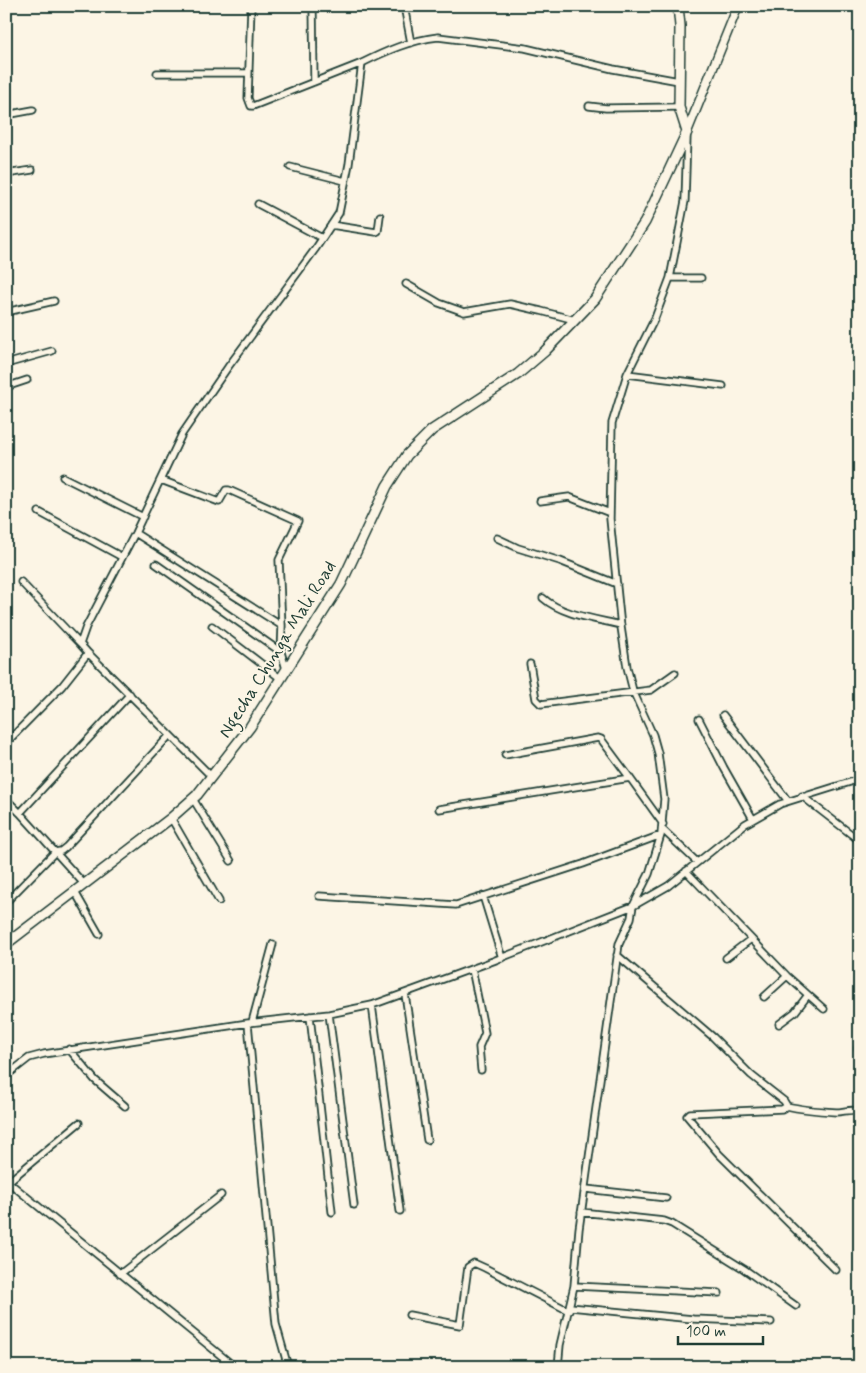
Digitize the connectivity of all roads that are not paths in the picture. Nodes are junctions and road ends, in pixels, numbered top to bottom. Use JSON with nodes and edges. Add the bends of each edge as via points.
{"nodes":[{"id":1,"x":252,"y":6,"type":"edge"},
{"id":2,"x":313,"y":6,"type":"edge"},
{"id":3,"x":404,"y":6,"type":"edge"},
{"id":4,"x":678,"y":6,"type":"edge"},
{"id":5,"x":738,"y":6,"type":"edge"},
{"id":6,"x":411,"y":43,"type":"junction"},
{"id":7,"x":362,"y":63,"type":"junction"},
{"id":8,"x":157,"y":73,"type":"dead end"},
{"id":9,"x":248,"y":73,"type":"junction"},
{"id":10,"x":680,"y":81,"type":"junction"},
{"id":11,"x":314,"y":82,"type":"junction"},
{"id":12,"x":589,"y":106,"type":"dead end"},
{"id":13,"x":679,"y":107,"type":"junction"},
{"id":14,"x":33,"y":110,"type":"dead end"},
{"id":15,"x":6,"y":115,"type":"edge"},
{"id":16,"x":687,"y":132,"type":"junction"},
{"id":17,"x":290,"y":166,"type":"dead end"},
{"id":18,"x":32,"y":170,"type":"dead end"},
{"id":19,"x":6,"y":174,"type":"edge"},
{"id":20,"x":345,"y":182,"type":"junction"},
{"id":21,"x":258,"y":204,"type":"dead end"},
{"id":22,"x":380,"y":216,"type":"dead end"},
{"id":23,"x":331,"y":225,"type":"junction"},
{"id":24,"x":322,"y":238,"type":"junction"},
{"id":25,"x":670,"y":278,"type":"junction"},
{"id":26,"x":701,"y":278,"type":"dead end"},
{"id":27,"x":406,"y":284,"type":"dead end"},
{"id":28,"x":54,"y":301,"type":"dead end"},
{"id":29,"x":6,"y":312,"type":"edge"},
{"id":30,"x":575,"y":320,"type":"junction"},
{"id":31,"x":52,"y":351,"type":"dead end"},
{"id":32,"x":6,"y":364,"type":"edge"},
{"id":33,"x":627,"y":374,"type":"junction"},
{"id":34,"x":27,"y":380,"type":"dead end"},
{"id":35,"x":723,"y":386,"type":"dead end"},
{"id":36,"x":6,"y":387,"type":"edge"},
{"id":37,"x":63,"y":477,"type":"dead end"},
{"id":38,"x":161,"y":480,"type":"junction"},
{"id":39,"x":540,"y":501,"type":"dead end"},
{"id":40,"x":39,"y":512,"type":"dead end"},
{"id":41,"x":610,"y":513,"type":"junction"},
{"id":42,"x":143,"y":517,"type":"junction"},
{"id":43,"x":135,"y":533,"type":"junction"},
{"id":44,"x":497,"y":538,"type":"dead end"},
{"id":45,"x":122,"y":557,"type":"junction"},
{"id":46,"x":156,"y":564,"type":"dead end"},
{"id":47,"x":21,"y":582,"type":"dead end"},
{"id":48,"x":616,"y":584,"type":"junction"},
{"id":49,"x":543,"y":598,"type":"dead end"},
{"id":50,"x":621,"y":625,"type":"junction"},
{"id":51,"x":212,"y":626,"type":"dead end"},
{"id":52,"x":282,"y":626,"type":"junction"},
{"id":53,"x":80,"y":644,"type":"junction"},
{"id":54,"x":281,"y":652,"type":"junction"},
{"id":55,"x":88,"y":653,"type":"junction"},
{"id":56,"x":530,"y":664,"type":"dead end"},
{"id":57,"x":286,"y":669,"type":"junction"},
{"id":58,"x":675,"y":673,"type":"dead end"},
{"id":59,"x":280,"y":678,"type":"junction"},
{"id":60,"x":633,"y":691,"type":"junction"},
{"id":61,"x":130,"y":694,"type":"junction"},
{"id":62,"x":723,"y":715,"type":"dead end"},
{"id":63,"x":699,"y":719,"type":"dead end"},
{"id":64,"x":170,"y":735,"type":"junction"},
{"id":65,"x":6,"y":743,"type":"edge"},
{"id":66,"x":505,"y":756,"type":"dead end"},
{"id":67,"x":212,"y":777,"type":"junction"},
{"id":68,"x":630,"y":778,"type":"junction"},
{"id":69,"x":860,"y":779,"type":"edge"},
{"id":70,"x":802,"y":796,"type":"junction"},
{"id":71,"x":6,"y":799,"type":"edge"},
{"id":72,"x":193,"y":799,"type":"junction"},
{"id":73,"x":788,"y":802,"type":"junction"},
{"id":74,"x":439,"y":809,"type":"dead end"},
{"id":75,"x":20,"y":813,"type":"junction"},
{"id":76,"x":171,"y":818,"type":"junction"},
{"id":77,"x":753,"y":820,"type":"junction"},
{"id":78,"x":662,"y":829,"type":"junction"},
{"id":79,"x":860,"y":841,"type":"edge"},
{"id":80,"x":55,"y":852,"type":"junction"},
{"id":81,"x":231,"y":861,"type":"dead end"},
{"id":82,"x":697,"y":862,"type":"junction"},
{"id":83,"x":686,"y":871,"type":"junction"},
{"id":84,"x":85,"y":885,"type":"junction"},
{"id":85,"x":75,"y":892,"type":"junction"},
{"id":86,"x":319,"y":896,"type":"dead end"},
{"id":87,"x":483,"y":896,"type":"junction"},
{"id":88,"x":219,"y":901,"type":"dead end"},
{"id":89,"x":6,"y":902,"type":"edge"},
{"id":90,"x":633,"y":906,"type":"junction"},
{"id":91,"x":99,"y":934,"type":"dead end"},
{"id":92,"x":751,"y":939,"type":"junction"},
{"id":93,"x":6,"y":944,"type":"edge"},
{"id":94,"x":273,"y":944,"type":"dead end"},
{"id":95,"x":617,"y":955,"type":"junction"},
{"id":96,"x":502,"y":958,"type":"junction"},
{"id":97,"x":726,"y":958,"type":"dead end"},
{"id":98,"x":472,"y":969,"type":"junction"},
{"id":99,"x":787,"y":976,"type":"junction"},
{"id":100,"x":405,"y":994,"type":"junction"},
{"id":101,"x":808,"y":995,"type":"junction"},
{"id":102,"x":764,"y":997,"type":"dead end"},
{"id":103,"x":372,"y":1005,"type":"junction"},
{"id":104,"x":824,"y":1009,"type":"dead end"},
{"id":105,"x":329,"y":1014,"type":"junction"},
{"id":106,"x":310,"y":1016,"type":"junction"},
{"id":107,"x":250,"y":1023,"type":"junction"},
{"id":108,"x":779,"y":1024,"type":"dead end"},
{"id":109,"x":69,"y":1049,"type":"junction"},
{"id":110,"x":481,"y":1070,"type":"dead end"},
{"id":111,"x":6,"y":1076,"type":"edge"},
{"id":112,"x":125,"y":1106,"type":"dead end"},
{"id":113,"x":787,"y":1106,"type":"junction"},
{"id":114,"x":860,"y":1112,"type":"edge"},
{"id":115,"x":79,"y":1123,"type":"dead end"},
{"id":116,"x":427,"y":1140,"type":"dead end"},
{"id":117,"x":7,"y":1181,"type":"edge"},
{"id":118,"x":586,"y":1189,"type":"junction"},
{"id":119,"x":221,"y":1195,"type":"dead end"},
{"id":120,"x":666,"y":1198,"type":"dead end"},
{"id":121,"x":354,"y":1205,"type":"dead end"},
{"id":122,"x":400,"y":1211,"type":"dead end"},
{"id":123,"x":332,"y":1212,"type":"dead end"},
{"id":124,"x":581,"y":1212,"type":"junction"},
{"id":125,"x":836,"y":1270,"type":"dead end"},
{"id":126,"x":120,"y":1274,"type":"junction"},
{"id":127,"x":574,"y":1286,"type":"junction"},
{"id":128,"x":719,"y":1293,"type":"dead end"},
{"id":129,"x":796,"y":1306,"type":"dead end"},
{"id":130,"x":569,"y":1309,"type":"junction"},
{"id":131,"x":408,"y":1315,"type":"dead end"},
{"id":132,"x":771,"y":1322,"type":"dead end"},
{"id":133,"x":235,"y":1367,"type":"edge"},
{"id":134,"x":288,"y":1367,"type":"edge"},
{"id":135,"x":558,"y":1367,"type":"edge"}],
"edges":[{"from":1,"to":9,"type":"street"},
{"from":2,"to":11,"type":"street"},
{"from":3,"to":6,"type":"street"},
{"from":4,"to":10,"type":"main road"},
{"from":5,"to":16,"type":"street"},
{"from":6,"to":7,"type":"street"},
{"from":6,"to":10,"type":"street","via":[[438,36],[525,48]]},
{"from":7,"to":11,"type":"street"},
{"from":7,"to":20,"type":"street"},
{"from":8,"to":9,"type":"street"},
{"from":9,"to":11,"type":"street","via":[[248,98],[253,106]]},
{"from":10,"to":13,"type":"main road"},
{"from":12,"to":13,"type":"street"},
{"from":13,"to":16,"type":"main road"},
{"from":14,"to":15,"type":"street"},
{"from":16,"to":25,"type":"street","via":[[685,201]]},
{"from":16,"to":30,"type":"main road","name":"Ngecha Chunga Mali Road","via":[[645,222],[595,299]]},
{"from":17,"to":20,"type":"street"},
{"from":18,"to":19,"type":"street"},
{"from":20,"to":23,"type":"street","via":[[339,213]]},
{"from":21,"to":24,"type":"street"},
{"from":22,"to":23,"type":"street","via":[[376,232]]},
{"from":23,"to":24,"type":"street"},
{"from":24,"to":38,"type":"street","via":[[182,434]]},
{"from":25,"to":26,"type":"street"},
{"from":25,"to":33,"type":"street","via":[[655,318]]},
{"from":27,"to":30,"type":"street","via":[[439,303],[464,312],[510,304]]},
{"from":28,"to":29,"type":"street"},
{"from":30,"to":57,"type":"main road","name":"Ngecha Chunga Mali Road","via":[[518,374],[432,430],[407,455],[387,486],[341,584]]},
{"from":31,"to":32,"type":"street"},
{"from":33,"to":35,"type":"street"},
{"from":33,"to":41,"type":"street","via":[[612,423]]},
{"from":34,"to":36,"type":"street"},
{"from":37,"to":42,"type":"street"},
{"from":38,"to":42,"type":"street"},
{"from":38,"to":52,"type":"street","via":[[219,502],[229,490],[298,521],[279,560]]},
{"from":39,"to":41,"type":"street","via":[[570,497]]},
{"from":40,"to":45,"type":"street"},
{"from":41,"to":48,"type":"street"},
{"from":42,"to":43,"type":"street"},
{"from":43,"to":45,"type":"street"},
{"from":43,"to":52,"type":"street"},
{"from":44,"to":48,"type":"street"},
{"from":45,"to":53,"type":"street"},
{"from":46,"to":54,"type":"street"},
{"from":47,"to":53,"type":"street"},
{"from":48,"to":50,"type":"street"},
{"from":49,"to":50,"type":"street","via":[[560,610]]},
{"from":50,"to":60,"type":"street"},
{"from":51,"to":59,"type":"street"},
{"from":52,"to":54,"type":"street"},
{"from":53,"to":55,"type":"street"},
{"from":54,"to":57,"type":"street"},
{"from":55,"to":61,"type":"street"},
{"from":55,"to":65,"type":"street","via":[[62,686]]},
{"from":56,"to":60,"type":"street","via":[[536,699],[541,704]]},
{"from":57,"to":59,"type":"main road","name":"Ngecha Chunga Mali Road"},
{"from":58,"to":60,"type":"street","via":[[652,690]]},
{"from":59,"to":67,"type":"main road","name":"Ngecha Chunga Mali Road","via":[[250,727]]},
{"from":60,"to":78,"type":"street","via":[[658,753],[664,799]]},
{"from":61,"to":64,"type":"street"},
{"from":61,"to":75,"type":"street"},
{"from":62,"to":73,"type":"street"},
{"from":63,"to":77,"type":"street"},
{"from":64,"to":67,"type":"street"},
{"from":64,"to":80,"type":"street","via":[[66,848]]},
{"from":66,"to":68,"type":"street","via":[[598,738]]},
{"from":67,"to":72,"type":"main road","name":"Ngecha Chunga Mali Road"},
{"from":68,"to":74,"type":"street"},
{"from":68,"to":78,"type":"street"},
{"from":69,"to":70,"type":"street"},
{"from":70,"to":73,"type":"street"},
{"from":70,"to":79,"type":"street"},
{"from":71,"to":75,"type":"street"},
{"from":72,"to":76,"type":"main road","name":"Ngecha Chunga Mali Road"},
{"from":72,"to":81,"type":"street"},
{"from":73,"to":77,"type":"street"},
{"from":75,"to":80,"type":"street"},
{"from":76,"to":84,"type":"main road","name":"Ngecha Chunga Mali Road"},
{"from":76,"to":88,"type":"street"},
{"from":77,"to":82,"type":"street"},
{"from":78,"to":82,"type":"street"},
{"from":78,"to":87,"type":"street","via":[[583,864]]},
{"from":78,"to":90,"type":"street","via":[[649,874]]},
{"from":80,"to":84,"type":"street"},
{"from":80,"to":89,"type":"street"},
{"from":82,"to":83,"type":"street"},
{"from":83,"to":90,"type":"street","via":[[668,886]]},
{"from":83,"to":92,"type":"street"},
{"from":84,"to":85,"type":"main road","name":"Ngecha Chunga Mali Road"},
{"from":85,"to":91,"type":"street"},
{"from":85,"to":93,"type":"main road","name":"Ngecha Chunga Mali Road"},
{"from":86,"to":87,"type":"street","via":[[456,905]]},
{"from":87,"to":96,"type":"street"},
{"from":90,"to":95,"type":"street"},
{"from":90,"to":96,"type":"street"},
{"from":92,"to":97,"type":"street"},
{"from":92,"to":99,"type":"street"},
{"from":94,"to":107,"type":"street"},
{"from":95,"to":113,"type":"street"},
{"from":95,"to":118,"type":"street"},
{"from":96,"to":98,"type":"street"},
{"from":98,"to":100,"type":"street"},
{"from":98,"to":110,"type":"street","via":[[485,1033],[479,1047]]},
{"from":99,"to":101,"type":"street"},
{"from":99,"to":102,"type":"street"},
{"from":100,"to":103,"type":"street"},
{"from":100,"to":116,"type":"street"},
{"from":101,"to":104,"type":"street"},
{"from":101,"to":108,"type":"street","via":[[795,1012]]},
{"from":103,"to":105,"type":"street"},
{"from":103,"to":122,"type":"street"},
{"from":105,"to":106,"type":"street"},
{"from":105,"to":121,"type":"street"},
{"from":106,"to":107,"type":"street"},
{"from":106,"to":123,"type":"street"},
{"from":107,"to":109,"type":"street"},
{"from":107,"to":134,"type":"street","via":[[276,1324]]},
{"from":109,"to":111,"type":"street","via":[[29,1058]]},
{"from":109,"to":112,"type":"street","via":[[95,1080]]},
{"from":113,"to":114,"type":"street","via":[[803,1110]]},
{"from":113,"to":125,"type":"street","via":[[782,1110],[690,1113],[688,1117],[719,1154]]},
{"from":115,"to":117,"type":"street"},
{"from":117,"to":126,"type":"street"},
{"from":118,"to":120,"type":"street"},
{"from":118,"to":124,"type":"street"},
{"from":119,"to":126,"type":"street"},
{"from":124,"to":127,"type":"street"},
{"from":124,"to":129,"type":"street","via":[[672,1224]]},
{"from":126,"to":133,"type":"street"},
{"from":127,"to":128,"type":"street"},
{"from":127,"to":130,"type":"street"},
{"from":130,"to":131,"type":"street","via":[[474,1263],[468,1267],[460,1325]]},
{"from":130,"to":132,"type":"street"},
{"from":130,"to":135,"type":"street"}]}
